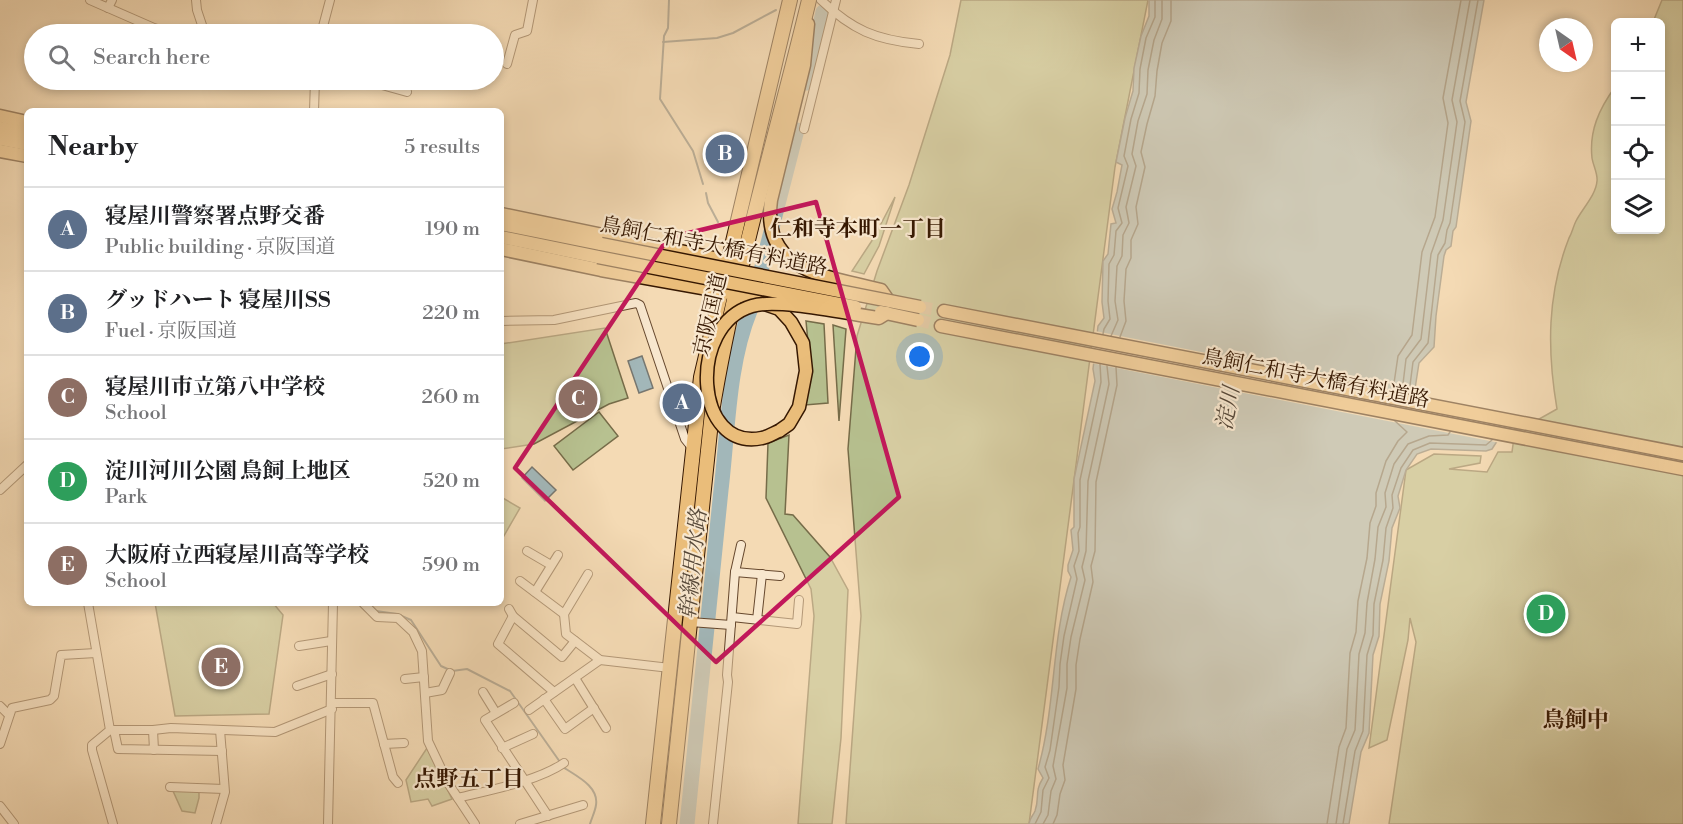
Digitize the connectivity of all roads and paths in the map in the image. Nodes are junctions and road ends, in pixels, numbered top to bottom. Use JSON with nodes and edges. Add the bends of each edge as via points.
{"nodes":[{"id":1,"x":90,"y":0,"type":"edge"},
{"id":2,"x":112,"y":0,"type":"edge"},
{"id":3,"x":196,"y":0,"type":"edge"},
{"id":4,"x":330,"y":0,"type":"edge"},
{"id":5,"x":534,"y":0,"type":"edge"},
{"id":6,"x":790,"y":0,"type":"edge"},
{"id":7,"x":809,"y":0,"type":"edge"},
{"id":8,"x":821,"y":0,"type":"edge"},
{"id":9,"x":836,"y":0,"type":"edge"},
{"id":10,"x":108,"y":8,"type":"junction"},
{"id":11,"x":833,"y":12,"type":"junction"},
{"id":12,"x":145,"y":24,"type":"edge"},
{"id":13,"x":202,"y":24,"type":"edge"},
{"id":14,"x":324,"y":24,"type":"edge"},
{"id":15,"x":919,"y":44,"type":"dead end"},
{"id":16,"x":507,"y":64,"type":"dead end"},
{"id":17,"x":315,"y":90,"type":"edge"},
{"id":18,"x":400,"y":90,"type":"edge"},
{"id":19,"x":407,"y":92,"type":"dead end"},
{"id":20,"x":796,"y":103,"type":"junction"},
{"id":21,"x":809,"y":106,"type":"junction"},
{"id":22,"x":314,"y":108,"type":"edge"},
{"id":23,"x":0,"y":116,"type":"edge"},
{"id":24,"x":24,"y":121,"type":"edge"},
{"id":25,"x":0,"y":128,"type":"edge"},
{"id":26,"x":804,"y":129,"type":"dead end"},
{"id":27,"x":24,"y":133,"type":"edge"},
{"id":28,"x":0,"y":139,"type":"edge"},
{"id":29,"x":24,"y":143,"type":"edge"},
{"id":30,"x":0,"y":151,"type":"edge"},
{"id":31,"x":24,"y":155,"type":"edge"},
{"id":32,"x":504,"y":215,"type":"edge"},
{"id":33,"x":504,"y":225,"type":"edge"},
{"id":34,"x":504,"y":238,"type":"edge"},
{"id":35,"x":504,"y":250,"type":"edge"},
{"id":36,"x":727,"y":261,"type":"junction"},
{"id":37,"x":744,"y":264,"type":"junction"},
{"id":38,"x":721,"y":291,"type":"junction"},
{"id":39,"x":736,"y":294,"type":"junction"},
{"id":40,"x":888,"y":300,"type":"junction"},
{"id":41,"x":920,"y":307,"type":"tunnel mouth"},
{"id":42,"x":944,"y":311,"type":"tunnel mouth"},
{"id":43,"x":887,"y":313,"type":"junction"},
{"id":44,"x":918,"y":320,"type":"tunnel mouth"},
{"id":45,"x":504,"y":321,"type":"edge"},
{"id":46,"x":941,"y":326,"type":"tunnel mouth"},
{"id":47,"x":693,"y":449,"type":"junction"},
{"id":48,"x":1681,"y":453,"type":"edge"},
{"id":49,"x":24,"y":468,"type":"edge"},
{"id":50,"x":1681,"y":470,"type":"edge"},
{"id":51,"x":0,"y":489,"type":"edge"},
{"id":52,"x":741,"y":545,"type":"dead end"},
{"id":53,"x":527,"y":551,"type":"dead end"},
{"id":54,"x":558,"y":555,"type":"dead end"},
{"id":55,"x":551,"y":565,"type":"junction"},
{"id":56,"x":735,"y":572,"type":"junction"},
{"id":57,"x":588,"y":574,"type":"dead end"},
{"id":58,"x":762,"y":574,"type":"junction"},
{"id":59,"x":780,"y":576,"type":"dead end"},
{"id":60,"x":520,"y":581,"type":"dead end"},
{"id":61,"x":536,"y":592,"type":"junction"},
{"id":62,"x":799,"y":600,"type":"dead end"},
{"id":63,"x":88,"y":606,"type":"edge"},
{"id":64,"x":333,"y":606,"type":"edge"},
{"id":65,"x":366,"y":606,"type":"edge"},
{"id":66,"x":564,"y":614,"type":"junction"},
{"id":67,"x":758,"y":620,"type":"junction"},
{"id":68,"x":732,"y":621,"type":"junction"},
{"id":69,"x":695,"y":622,"type":"junction"},
{"id":70,"x":331,"y":641,"type":"junction"},
{"id":71,"x":575,"y":641,"type":"junction"},
{"id":72,"x":299,"y":646,"type":"dead end"},
{"id":73,"x":96,"y":653,"type":"junction"},
{"id":74,"x":600,"y":660,"type":"junction"},
{"id":75,"x":670,"y":668,"type":"junction"},
{"id":76,"x":450,"y":673,"type":"dead end"},
{"id":77,"x":332,"y":674,"type":"junction"},
{"id":78,"x":424,"y":677,"type":"junction"},
{"id":79,"x":575,"y":678,"type":"junction"},
{"id":80,"x":405,"y":680,"type":"dead end"},
{"id":81,"x":297,"y":686,"type":"dead end"},
{"id":82,"x":483,"y":692,"type":"dead end"},
{"id":83,"x":554,"y":692,"type":"junction"},
{"id":84,"x":425,"y":693,"type":"junction"},
{"id":85,"x":544,"y":699,"type":"junction"},
{"id":86,"x":514,"y":703,"type":"dead end"},
{"id":87,"x":0,"y":706,"type":"edge"},
{"id":88,"x":332,"y":706,"type":"junction"},
{"id":89,"x":594,"y":708,"type":"junction"},
{"id":90,"x":529,"y":710,"type":"dead end"},
{"id":91,"x":496,"y":713,"type":"junction"},
{"id":92,"x":9,"y":715,"type":"junction"},
{"id":93,"x":606,"y":729,"type":"dead end"},
{"id":94,"x":112,"y":730,"type":"junction"},
{"id":95,"x":153,"y":730,"type":"junction"},
{"id":96,"x":220,"y":730,"type":"junction"},
{"id":97,"x":533,"y":734,"type":"dead end"},
{"id":98,"x":404,"y":743,"type":"dead end"},
{"id":99,"x":0,"y":744,"type":"edge"},
{"id":100,"x":384,"y":744,"type":"junction"},
{"id":101,"x":502,"y":748,"type":"junction"},
{"id":102,"x":154,"y":750,"type":"junction"},
{"id":103,"x":222,"y":751,"type":"junction"},
{"id":104,"x":564,"y":763,"type":"dead end"},
{"id":105,"x":523,"y":780,"type":"junction"},
{"id":106,"x":398,"y":783,"type":"dead end"},
{"id":107,"x":170,"y":787,"type":"dead end"},
{"id":108,"x":225,"y":789,"type":"junction"},
{"id":109,"x":458,"y":798,"type":"junction"},
{"id":110,"x":583,"y":805,"type":"dead end"},
{"id":111,"x":0,"y":806,"type":"edge"},
{"id":112,"x":548,"y":816,"type":"junction"},
{"id":113,"x":14,"y":824,"type":"edge"},
{"id":114,"x":113,"y":824,"type":"edge"},
{"id":115,"x":216,"y":824,"type":"edge"},
{"id":116,"x":328,"y":824,"type":"edge"},
{"id":117,"x":476,"y":824,"type":"edge"},
{"id":118,"x":520,"y":824,"type":"edge"},
{"id":119,"x":653,"y":824,"type":"edge"},
{"id":120,"x":669,"y":824,"type":"edge"},
{"id":121,"x":713,"y":824,"type":"edge"}],
"edges":[{"from":1,"to":10,"type":"street"},
{"from":2,"to":10,"type":"street"},
{"from":3,"to":13,"type":"street"},
{"from":4,"to":14,"type":"street"},
{"from":5,"to":16,"type":"street","via":[[527,31],[515,35]]},
{"from":6,"to":36,"type":"highway","name":"京阪国道"},
{"from":7,"to":20,"type":"main road","via":[[804,65]]},
{"from":7,"to":37,"type":"highway","name":"京阪国道"},
{"from":8,"to":11,"type":"street"},
{"from":9,"to":11,"type":"street"},
{"from":10,"to":12,"type":"street"},
{"from":11,"to":15,"type":"street","via":[[871,34]]},
{"from":11,"to":21,"type":"street"},
{"from":17,"to":22,"type":"street"},
{"from":18,"to":19,"type":"street"},
{"from":20,"to":21,"type":"street"},
{"from":20,"to":40,"type":"main road","via":[[771,200],[773,237],[797,266],[881,290]]},
{"from":21,"to":26,"type":"street"},
{"from":23,"to":24,"type":"main road"},
{"from":25,"to":27,"type":"main road"},
{"from":28,"to":29,"type":"main road"},
{"from":30,"to":31,"type":"main road"},
{"from":32,"to":36,"type":"main road"},
{"from":33,"to":40,"type":"main road","name":"鳥飼仁和寺大橋有料道路","bridge":true},
{"from":34,"to":43,"type":"main road","name":"鳥飼仁和寺大橋有料道路","bridge":true},
{"from":35,"to":38,"type":"main road"},
{"from":36,"to":37,"type":"main road"},
{"from":36,"to":38,"type":"highway","name":"京阪国道"},
{"from":37,"to":39,"type":"highway","name":"京阪国道"},
{"from":38,"to":39,"type":"main road"},
{"from":38,"to":47,"type":"highway","name":"京阪国道","via":[[701,377]]},
{"from":39,"to":43,"type":"main road","bridge":true,"via":[[779,309],[791,322],[803,343],[806,371],[799,407],[789,424],[761,438],[742,438],[728,432],[714,415],[707,391],[710,354],[724,323],[745,309],[773,303],[879,318]]},
{"from":39,"to":69,"type":"highway","name":"京阪国道","via":[[712,412]]},
{"from":40,"to":41,"type":"main road","name":"鳥飼仁和寺大橋有料道路","bridge":true},
{"from":42,"to":48,"type":"main road","name":"鳥飼仁和寺大橋有料道路"},
{"from":43,"to":44,"type":"main road","name":"鳥飼仁和寺大橋有料道路","bridge":true},
{"from":45,"to":47,"type":"street","via":[[554,320],[640,305],[685,439]]},
{"from":46,"to":50,"type":"main road","name":"鳥飼仁和寺大橋有料道路"},
{"from":47,"to":75,"type":"highway","name":"京阪国道"},
{"from":49,"to":51,"type":"street"},
{"from":52,"to":56,"type":"street"},
{"from":53,"to":55,"type":"street"},
{"from":54,"to":55,"type":"street"},
{"from":55,"to":61,"type":"street"},
{"from":56,"to":58,"type":"street"},
{"from":56,"to":68,"type":"street"},
{"from":57,"to":66,"type":"street"},
{"from":58,"to":59,"type":"street"},
{"from":58,"to":67,"type":"street"},
{"from":60,"to":61,"type":"street"},
{"from":61,"to":66,"type":"street"},
{"from":62,"to":67,"type":"street","via":[[797,624]]},
{"from":63,"to":73,"type":"street"},
{"from":64,"to":70,"type":"street"},
{"from":65,"to":78,"type":"street","via":[[376,617],[398,618],[413,632],[422,651]]},
{"from":66,"to":71,"type":"street","via":[[566,634]]},
{"from":67,"to":68,"type":"street"},
{"from":68,"to":69,"type":"street"},
{"from":68,"to":121,"type":"street"},
{"from":69,"to":120,"type":"highway","name":"京阪国道"},
{"from":70,"to":72,"type":"street"},
{"from":70,"to":77,"type":"street"},
{"from":71,"to":74,"type":"street"},
{"from":71,"to":83,"type":"street","via":[[562,657],[511,612],[498,644]]},
{"from":73,"to":92,"type":"street","via":[[61,655],[54,696],[12,708]]},
{"from":73,"to":94,"type":"street"},
{"from":74,"to":75,"type":"street"},
{"from":74,"to":79,"type":"street"},
{"from":75,"to":119,"type":"highway","name":"京阪国道"},
{"from":76,"to":84,"type":"street","via":[[442,690]]},
{"from":77,"to":81,"type":"street"},
{"from":77,"to":88,"type":"street"},
{"from":78,"to":80,"type":"street"},
{"from":78,"to":84,"type":"street"},
{"from":79,"to":83,"type":"street"},
{"from":79,"to":89,"type":"street"},
{"from":82,"to":91,"type":"street"},
{"from":83,"to":85,"type":"street"},
{"from":84,"to":109,"type":"street","via":[[428,741]]},
{"from":85,"to":89,"type":"street","via":[[565,729]]},
{"from":85,"to":90,"type":"street"},
{"from":86,"to":91,"type":"street"},
{"from":87,"to":92,"type":"street"},
{"from":88,"to":96,"type":"street","via":[[275,732]]},
{"from":88,"to":100,"type":"street","via":[[373,703]]},
{"from":88,"to":116,"type":"street"},
{"from":89,"to":93,"type":"street"},
{"from":91,"to":101,"type":"street","via":[[485,720]]},
{"from":92,"to":99,"type":"street"},
{"from":94,"to":95,"type":"street"},
{"from":94,"to":102,"type":"street","via":[[118,749]]},
{"from":94,"to":114,"type":"street","via":[[92,745],[92,750]]},
{"from":95,"to":96,"type":"street"},
{"from":95,"to":102,"type":"street"},
{"from":96,"to":103,"type":"street"},
{"from":97,"to":101,"type":"street"},
{"from":98,"to":100,"type":"street"},
{"from":100,"to":106,"type":"street"},
{"from":101,"to":105,"type":"street"},
{"from":102,"to":103,"type":"street"},
{"from":103,"to":108,"type":"street"},
{"from":104,"to":105,"type":"street"},
{"from":105,"to":109,"type":"street"},
{"from":105,"to":112,"type":"street"},
{"from":107,"to":108,"type":"street"},
{"from":108,"to":115,"type":"street"},
{"from":109,"to":117,"type":"street"},
{"from":110,"to":112,"type":"street"},
{"from":111,"to":113,"type":"street"},
{"from":112,"to":118,"type":"street"}]}
